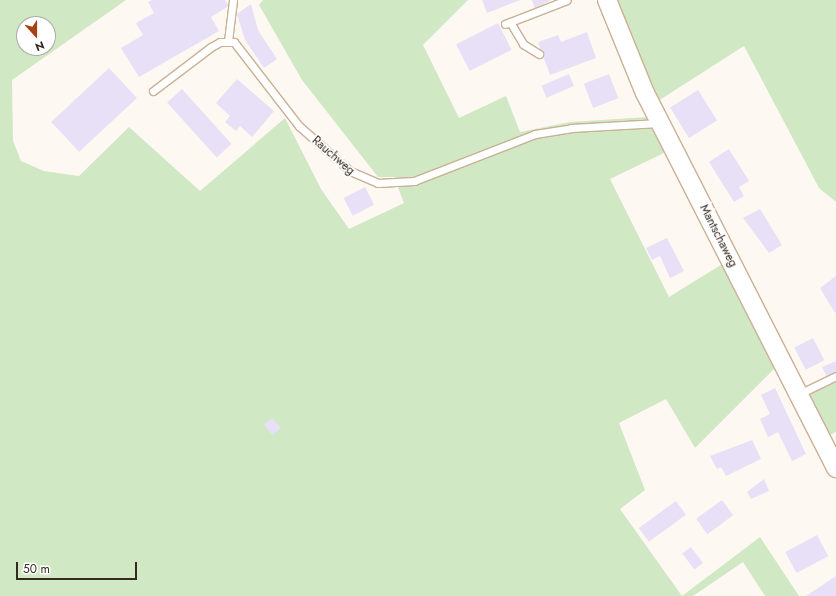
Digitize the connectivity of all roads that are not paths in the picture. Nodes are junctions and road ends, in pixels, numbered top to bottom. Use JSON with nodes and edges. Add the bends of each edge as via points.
{"nodes":[{"id":1,"x":233,"y":0,"type":"edge"},
{"id":2,"x":567,"y":0,"type":"edge"},
{"id":3,"x":607,"y":0,"type":"edge"},
{"id":4,"x":228,"y":41,"type":"junction"},
{"id":5,"x":539,"y":54,"type":"dead end"},
{"id":6,"x":153,"y":91,"type":"dead end"},
{"id":7,"x":660,"y":122,"type":"junction"},
{"id":8,"x":836,"y":376,"type":"edge"},
{"id":9,"x":798,"y":395,"type":"junction"},
{"id":10,"x":836,"y":468,"type":"edge"}],
"edges":[{"from":1,"to":4,"type":"lane"},
{"from":2,"to":5,"type":"lane","via":[[507,23],[522,44]]},
{"from":3,"to":7,"type":"street","name":"Mantschaweg","via":[[633,68]]},
{"from":4,"to":6,"type":"lane","via":[[211,47]]},
{"from":4,"to":7,"type":"lane","name":"Rauchweg","via":[[242,48],[288,115],[329,155],[360,178],[378,183],[414,181],[535,134],[571,128]]},
{"from":7,"to":9,"type":"street","name":"Mantschaweg"},
{"from":8,"to":9,"type":"lane"},
{"from":9,"to":10,"type":"street","name":"Mantschaweg"}]}
